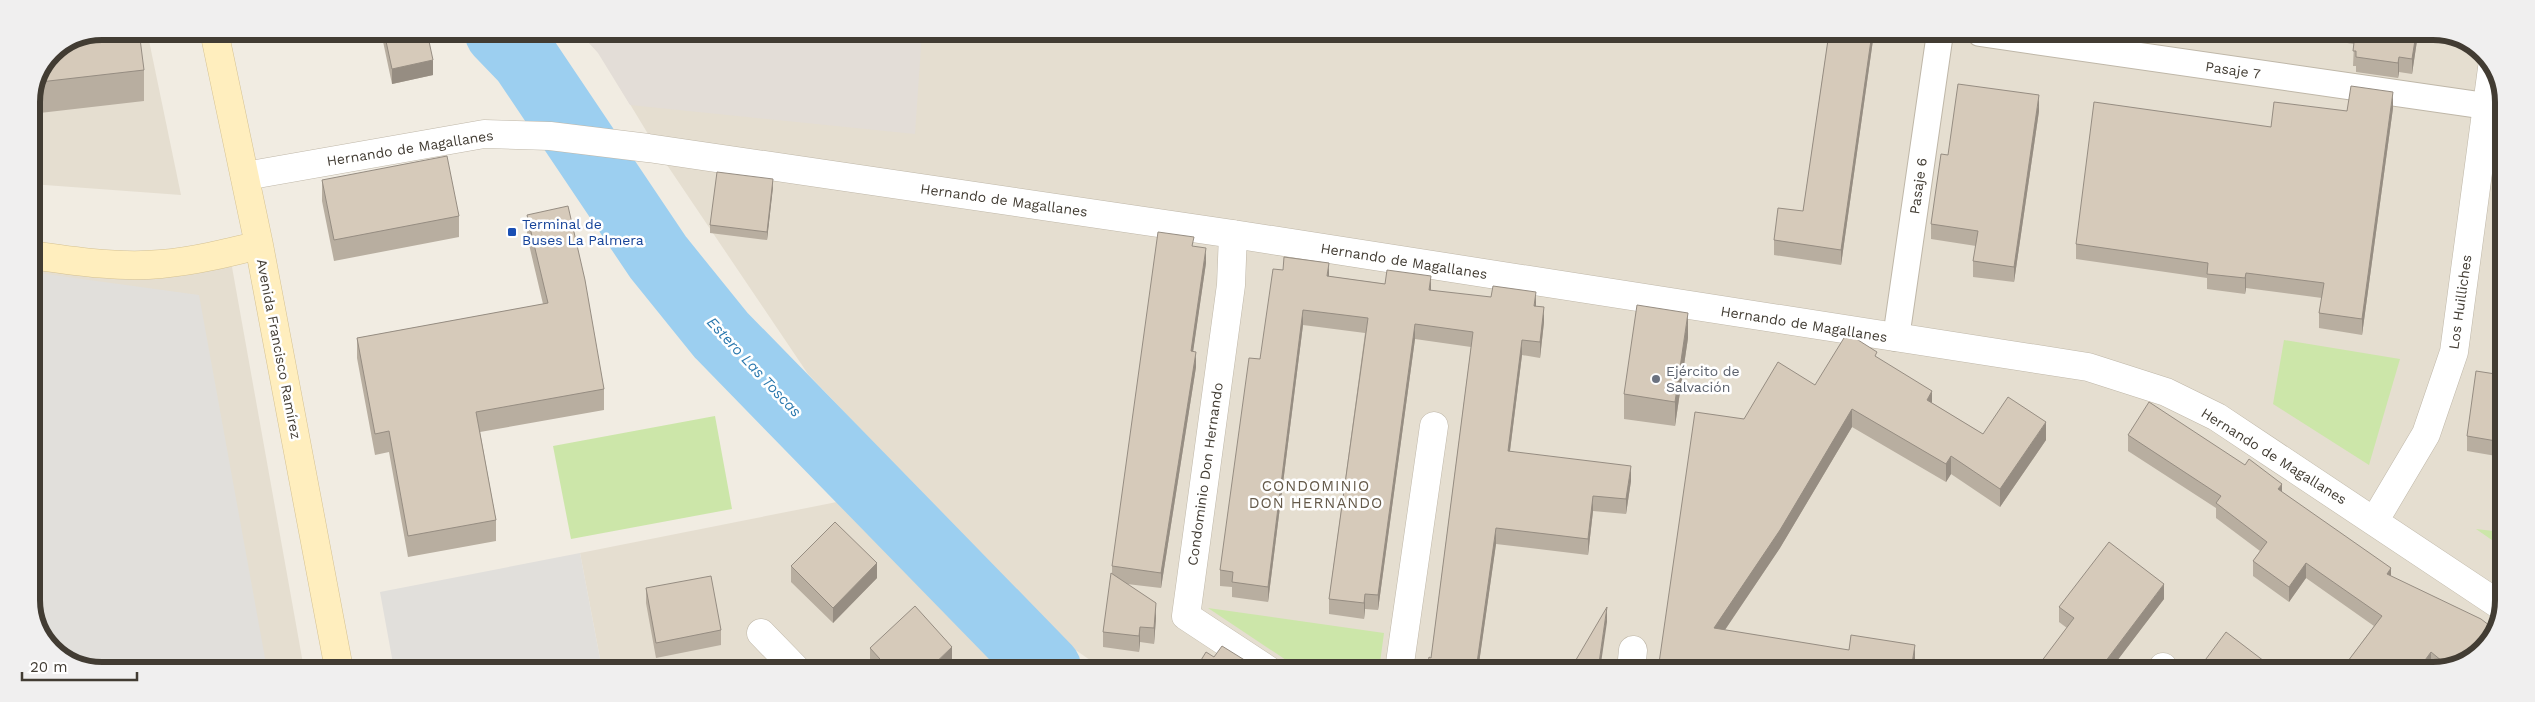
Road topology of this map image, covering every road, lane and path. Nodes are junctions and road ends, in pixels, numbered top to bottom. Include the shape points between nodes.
1 (216, 40) edge
2 (1939, 40) edge
3 (2029, 40) edge
4 (2490, 78) edge
5 (2486, 106) junction
6 (245, 176) junction
7 (1233, 234) junction
8 (259, 245) junction
9 (40, 256) edge
10 (1896, 338) junction
11 (1434, 426) dead end
12 (2375, 520) junction
13 (2495, 601) edge
14 (761, 633) dead end
15 (338, 662) edge
16 (789, 662) edge
17 (1256, 662) edge
18 (1399, 662) edge

1 - 6 main road, Avenida Francisco Ramírez
2 - 10 street, Pasaje 6
3 - 5 street, Pasaje 7
4 - 5 street, Los Huilliches
5 - 12 street, Los Huilliches via 2454,352 2426,434
6 - 7 street, Hernando de Magallanes via 484,134 550,136
6 - 8 main road, Avenida Francisco Ramírez
7 - 10 street, Hernando de Magallanes
7 - 17 street, Condominio Don Hernando via 1231,285 1186,616
8 - 9 main road via 199,260 159,264 110,264
8 - 15 main road, Avenida Francisco Ramírez
10 - 12 street, Hernando de Magallanes via 2088,368 2166,392 2217,417
11 - 18 street
12 - 13 street, Hernando de Magallanes
14 - 16 street

